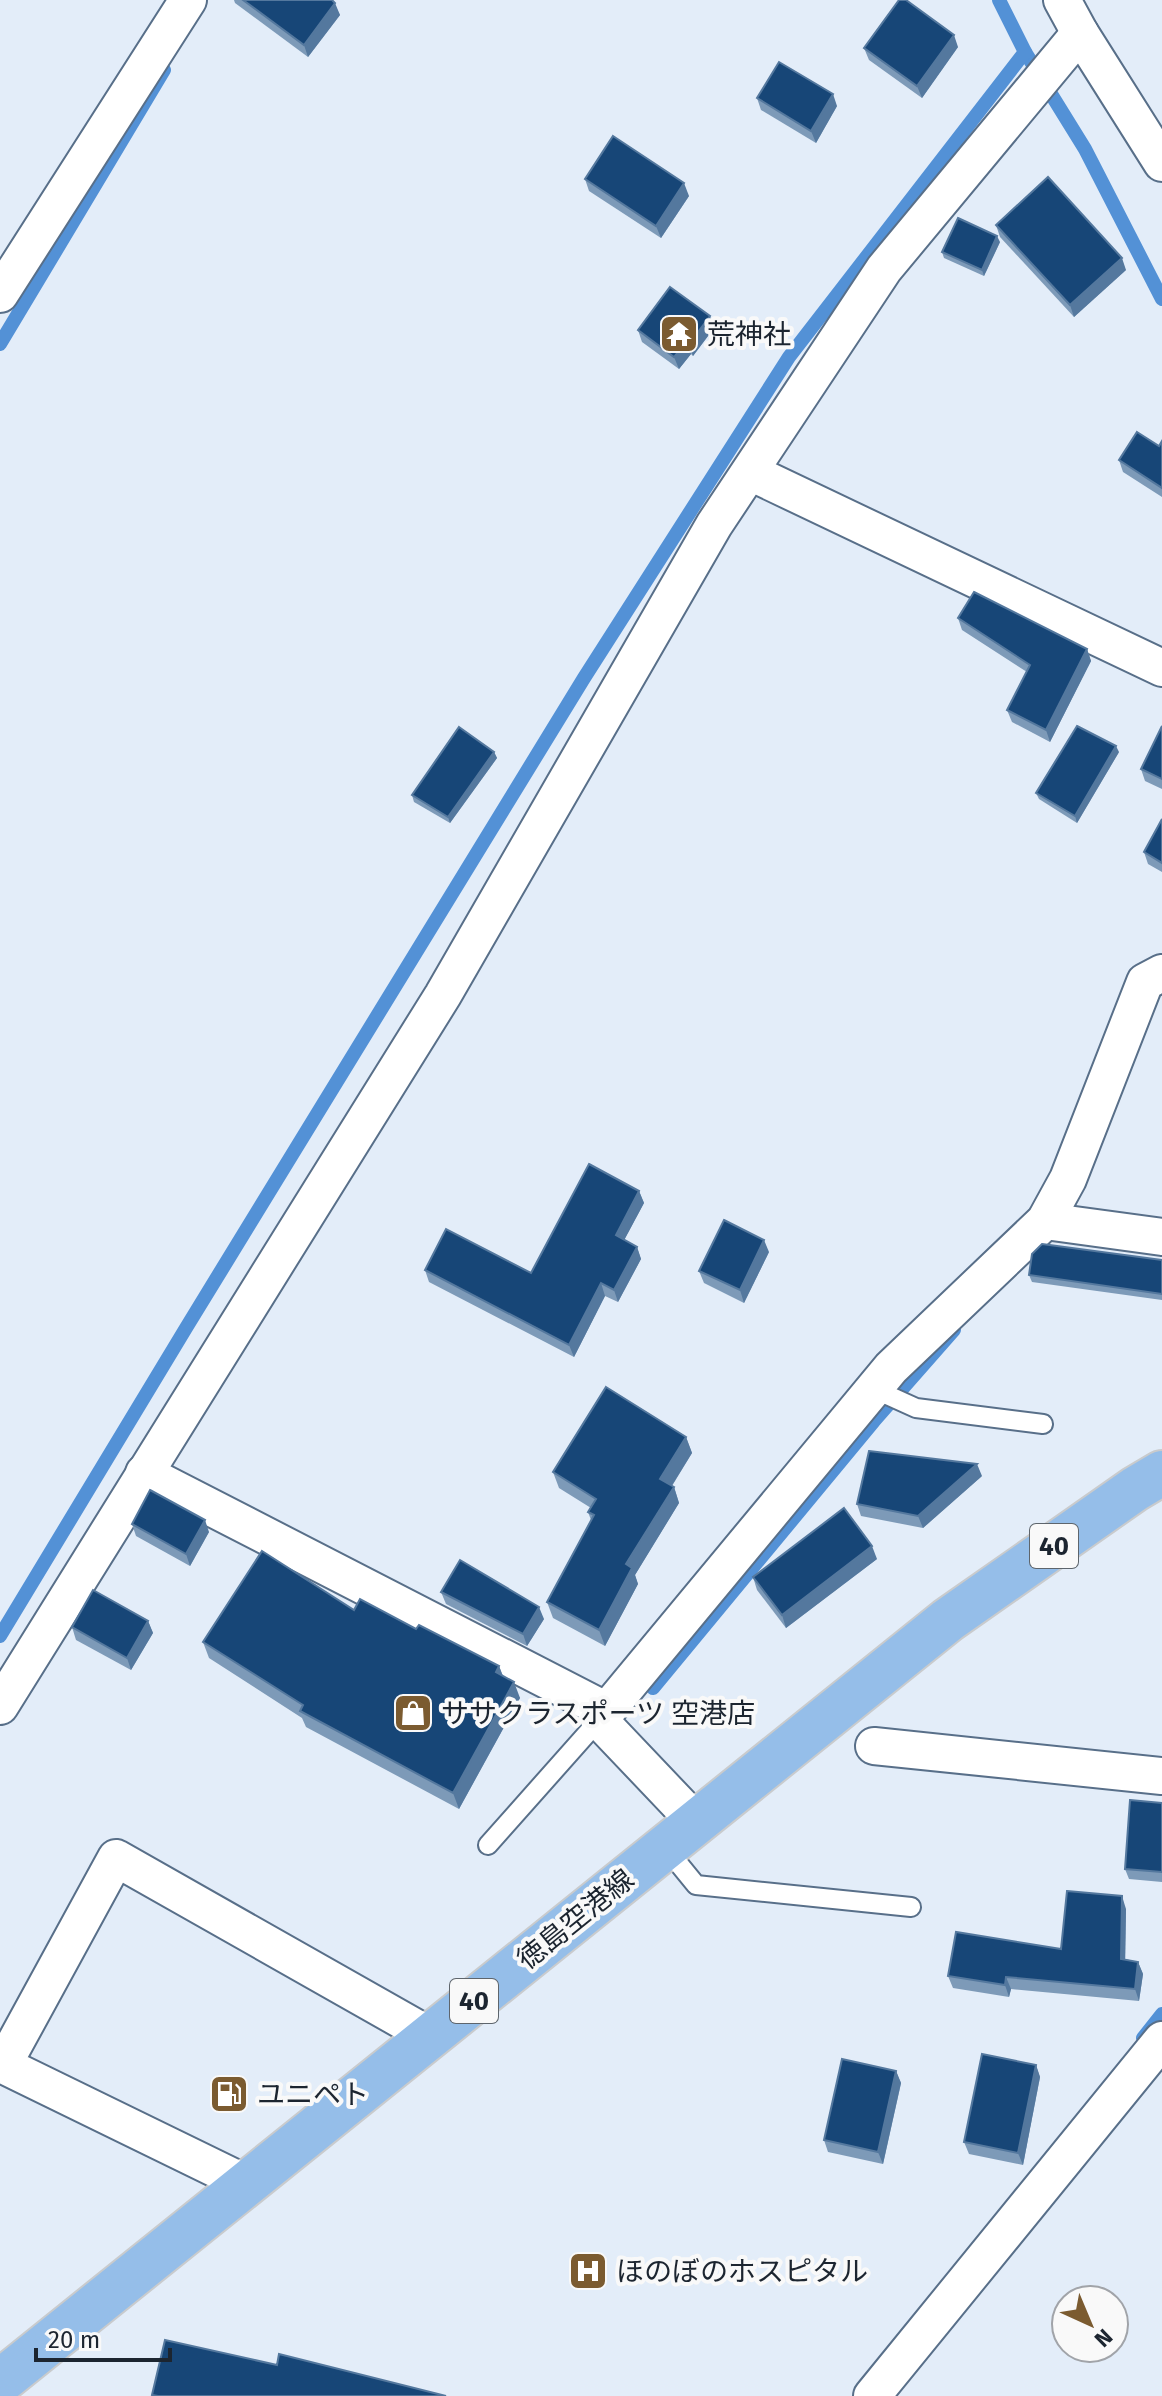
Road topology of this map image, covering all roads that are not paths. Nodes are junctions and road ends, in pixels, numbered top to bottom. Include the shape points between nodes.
1 (188, 0) edge
2 (1062, 0) edge
3 (1080, 33) junction
4 (1162, 163) edge
5 (0, 294) edge
6 (750, 472) junction
7 (1162, 668) edge
8 (1162, 973) edge
9 (1045, 1221) junction
10 (1162, 1237) edge
11 (874, 1389) junction
12 (1043, 1424) dead end
13 (144, 1473) junction
14 (1162, 1473) edge
15 (0, 1706) edge
16 (603, 1716) junction
17 (874, 1746) dead end
18 (1162, 1776) edge
19 (681, 1835) junction
20 (488, 1845) dead end
21 (911, 1907) dead end
22 (430, 2036) junction
23 (1162, 2040) edge
24 (247, 2184) junction
25 (0, 2382) edge
26 (872, 2396) edge

1 - 5 street
2 - 3 street
3 - 4 street
3 - 6 street via 884,269
6 - 7 street
6 - 13 street via 714,525 443,995
8 - 9 street via 1145,982 1068,1179
9 - 10 street
9 - 11 street
11 - 12 lane via 916,1408
11 - 16 street
13 - 15 street
13 - 16 street
14 - 19 main road, 徳島空港線 / 40 via 948,1620
16 - 19 street
16 - 20 lane
17 - 18 street
19 - 21 lane via 696,1885
19 - 22 main road, 徳島空港線 / 40
22 - 24 main road, 徳島空港線 / 40
22 - 24 street via 116,1858 3,2065
23 - 26 street
24 - 25 main road, 徳島空港線 / 40

